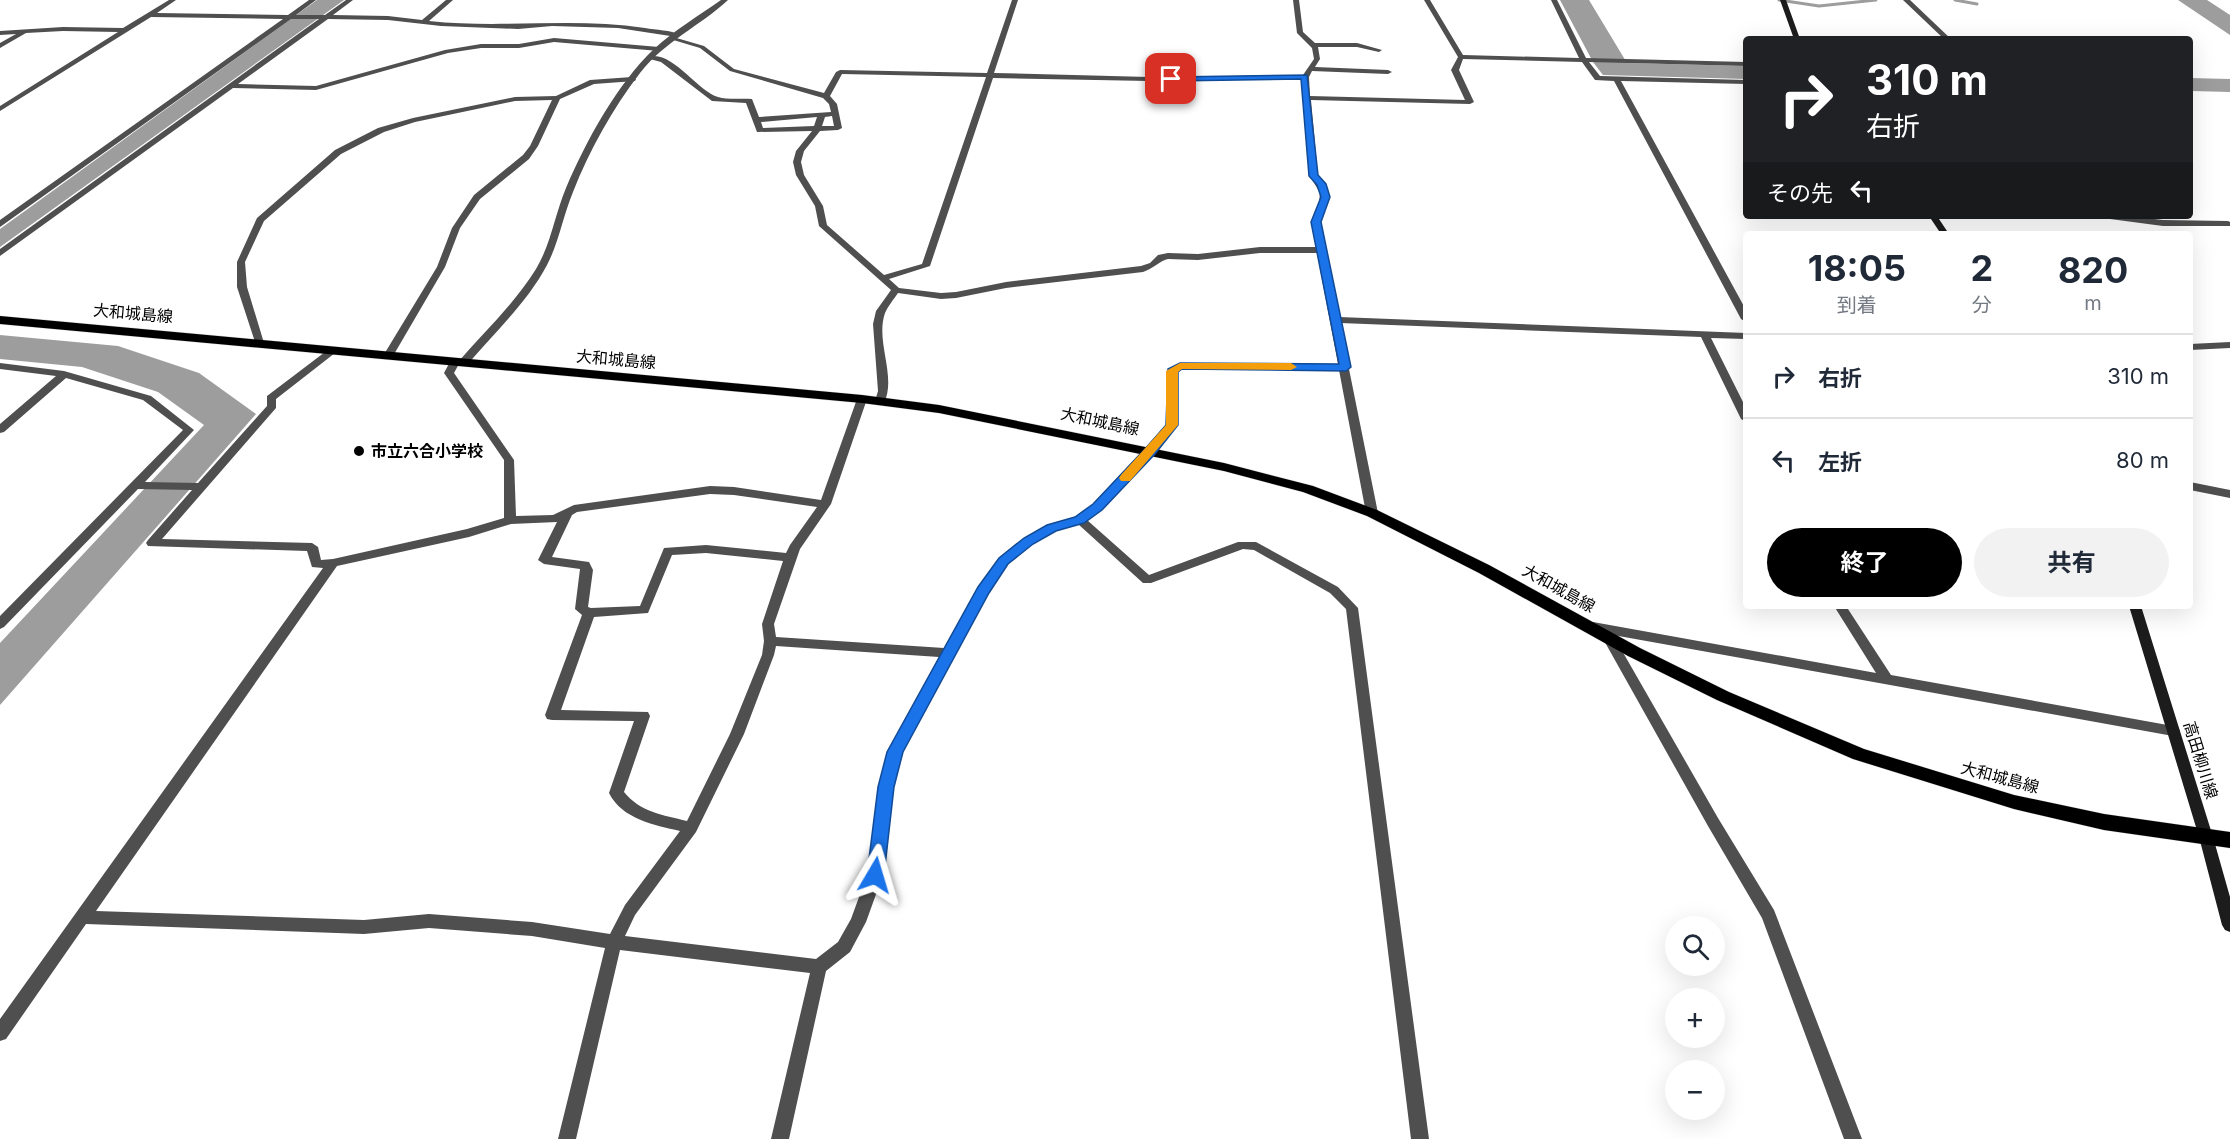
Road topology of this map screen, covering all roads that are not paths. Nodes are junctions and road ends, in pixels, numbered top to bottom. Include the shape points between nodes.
1 (173, 0) edge
2 (313, 0) edge
3 (350, 0) edge
4 (450, 0) edge
5 (725, 0) edge
6 (1015, 0) edge
7 (1296, 0) edge
8 (1426, 0) edge
9 (1554, 0) edge
10 (1783, 0) edge
11 (1906, 0) edge
12 (149, 15) junction
13 (290, 15) junction
14 (328, 16) junction
15 (424, 22) junction
16 (123, 30) junction
17 (26, 32) junction
18 (0, 33) edge
19 (1796, 36) edge
20 (1945, 36) edge
21 (675, 37) junction
22 (1311, 45) junction
23 (0, 46) edge
24 (659, 49) junction
25 (1379, 50) dead end
26 (1461, 57) junction
27 (649, 58) junction
28 (1584, 60) junction
29 (1743, 64) edge
30 (1388, 72) dead end
31 (1307, 73) junction
32 (989, 76) junction
33 (1616, 78) junction
34 (632, 79) junction
35 (1743, 82) edge
36 (232, 86) junction
37 (826, 96) junction
38 (557, 98) junction
39 (1307, 98) junction
40 (0, 109) edge
41 (835, 113) junction
42 (822, 114) junction
43 (756, 120) junction
44 (817, 129) junction
45 (2133, 219) edge
46 (0, 224) edge
47 (2228, 224) dead end
48 (1321, 250) junction
49 (0, 253) edge
50 (882, 278) junction
51 (896, 290) junction
52 (1743, 313) edge
53 (0, 320) edge
54 (1335, 320) junction
55 (1704, 334) junction
56 (1743, 336) edge
57 (259, 344) junction
58 (2230, 345) edge
59 (2193, 346) edge
60 (332, 351) junction
61 (388, 356) junction
62 (459, 363) junction
63 (0, 366) edge
64 (1346, 367) junction
65 (64, 374) junction
66 (862, 399) junction
67 (880, 401) junction
68 (1743, 413) edge
69 (0, 430) edge
70 (1151, 451) junction
71 (138, 485) junction
72 (200, 487) junction
73 (2193, 487) edge
74 (2230, 494) edge
75 (825, 504) junction
76 (568, 512) junction
77 (1372, 513) junction
78 (510, 520) junction
79 (1080, 520) junction
80 (790, 558) junction
81 (333, 564) junction
82 (1842, 609) edge
83 (2136, 609) edge
84 (589, 613) junction
85 (0, 624) edge
86 (1589, 627) junction
87 (1608, 637) junction
88 (770, 641) junction
89 (949, 653) junction
90 (1886, 678) junction
91 (2173, 731) junction
92 (691, 828) junction
93 (2206, 837) junction
94 (2230, 840) edge
95 (82, 917) junction
96 (2230, 925) edge
97 (614, 942) junction
98 (819, 967) junction
99 (0, 1033) edge
100 (567, 1139) edge
101 (780, 1139) edge
102 (1420, 1139) edge
103 (1853, 1139) edge

1 - 12 street
2 - 13 street
3 - 14 street
4 - 15 street
5 - 21 street
6 - 32 street
7 - 22 street via 1300,33
8 - 26 street
9 - 28 street
10 - 19 main road
11 - 20 street
12 - 13 street
12 - 16 street
13 - 14 street
13 - 46 street
14 - 15 street
14 - 36 street
15 - 21 street via 518,27 618,26
16 - 17 street
16 - 40 street
17 - 18 street
17 - 23 street
21 - 24 street
21 - 37 street via 702,47 732,70
22 - 25 street via 1357,45
22 - 31 street via 1317,59
24 - 27 street
24 - 36 street via 554,40 519,46 492,45 447,51 316,88
26 - 28 street
26 - 39 street via 1455,70 1470,102
27 - 34 street
27 - 43 street via 663,60 715,99 749,101
28 - 29 street
28 - 33 street via 1598,78
30 - 31 street
31 - 32 street via 1149,79
31 - 39 street
32 - 37 street via 840,72
32 - 50 street via 926,266
33 - 35 street
33 - 52 street
34 - 38 street via 593,82
34 - 62 street via 572,184 540,268 525,291
36 - 49 street
37 - 41 street
38 - 57 street via 515,99 413,120 381,130 338,152 260,220 241,262 242,287
38 - 61 street via 526,157 477,197 456,228 441,267
39 - 48 street via 1314,176 1322,184 1325,197 1316,222
41 - 42 street
41 - 44 street via 838,128
42 - 43 street
42 - 44 street
43 - 44 street via 760,130
44 - 50 street via 800,151 797,162 819,206 823,226
45 - 47 street
48 - 51 street via 1168,256 1143,269 1006,285 956,295
48 - 54 street
50 - 51 street
51 - 67 street via 880,311 878,324 884,391
53 - 57 main road, 大和城島線
54 - 55 street
54 - 64 street
55 - 56 street
55 - 68 street
57 - 60 main road, 大和城島線
58 - 59 street
60 - 61 main road, 大和城島線
60 - 72 street via 271,398 272,406
61 - 62 main road, 大和城島線
62 - 66 main road, 大和城島線
62 - 78 street via 449,373 509,460
63 - 65 street
64 - 70 street via 1180,366 1172,371 1172,425
64 - 77 street
65 - 69 street
65 - 71 street via 147,398 189,430
66 - 67 main road, 大和城島線
66 - 75 street
67 - 70 main road, 大和城島線 via 939,408
70 - 77 main road, 大和城島線 via 1272,478
70 - 79 street
71 - 72 street
71 - 85 street
72 - 81 street via 152,543 312,547 316,564
73 - 74 street
75 - 76 street via 710,490
75 - 80 street
76 - 78 street via 555,519
76 - 84 street via 544,560 585,565 581,609
77 - 86 main road, 大和城島線
78 - 81 street
79 - 89 street via 1052,528 1003,561
79 - 102 street via 1147,580 1242,545 1257,546 1334,590 1352,608
80 - 84 street via 706,549 668,551 644,610
80 - 88 street via 768,624
81 - 95 street
82 - 90 street
83 - 91 main road, 高田柳川線
84 - 92 street via 552,715 644,716 616,792 625,806 644,816
86 - 87 main road, 大和城島線
86 - 90 street
87 - 93 main road, 大和城島線 via 1734,700 1871,757 2014,802 2104,822
87 - 103 street via 1769,915
88 - 89 street
88 - 92 street via 737,734
89 - 98 street via 895,752 886,787 875,875 858,922 843,947
90 - 91 street
91 - 93 main road, 高田柳川線
92 - 97 street via 630,910
93 - 94 main road, 大和城島線
93 - 96 main road, 高田柳川線
95 - 97 street via 364,927 429,921 532,929
95 - 99 street
97 - 98 street
97 - 100 street
98 - 101 street

